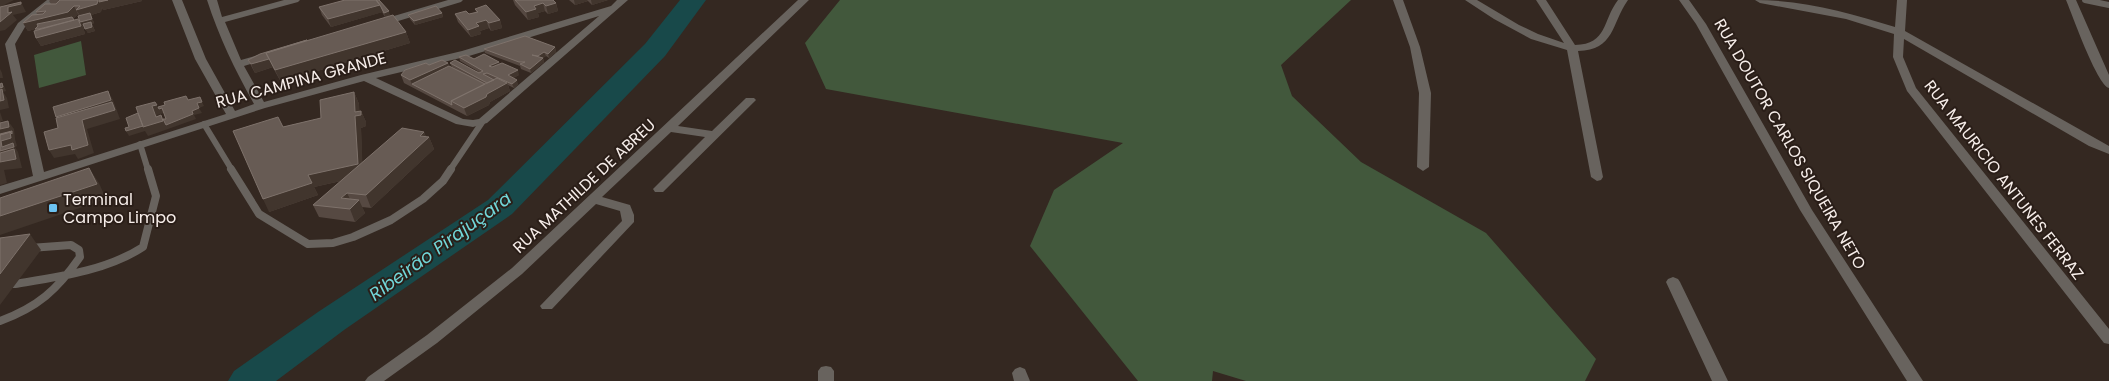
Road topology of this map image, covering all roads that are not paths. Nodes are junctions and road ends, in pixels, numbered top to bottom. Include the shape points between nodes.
1 (53, 0) edge
2 (178, 0) edge
3 (212, 0) edge
4 (295, 0) edge
5 (458, 0) edge
6 (623, 0) edge
7 (804, 0) edge
8 (1398, 0) edge
9 (1470, 0) edge
10 (1540, 0) edge
11 (1623, 0) edge
12 (1684, 0) edge
13 (1760, 0) edge
14 (1902, 0) edge
15 (2071, 0) edge
16 (2084, 0) edge
17 (2109, 5) edge
18 (613, 8) junction
19 (218, 21) junction
20 (366, 27) edge
21 (1899, 32) junction
22 (1572, 48) junction
23 (274, 54) edge
24 (237, 65) junction
25 (365, 77) junction
26 (2109, 85) edge
27 (750, 100) dead end
28 (261, 106) junction
29 (232, 115) junction
30 (483, 120) junction
31 (204, 124) junction
32 (670, 128) junction
33 (714, 135) junction
34 (140, 144) junction
35 (2109, 150) edge
36 (1423, 167) dead end
37 (39, 177) junction
38 (1597, 178) dead end
39 (659, 189) dead end
40 (0, 190) edge
41 (594, 200) junction
42 (18, 249) edge
43 (69, 274) junction
44 (1673, 282) dead end
45 (15, 284) dead end
46 (548, 306) dead end
47 (0, 321) edge
48 (2109, 339) edge
49 (373, 381) edge
50 (1720, 381) edge
51 (1915, 381) edge

1 - 37 street via 20,27 10,44
2 - 29 street via 187,31 207,75
3 - 19 street
4 - 19 street
5 - 20 street
6 - 18 street
7 - 32 street, RUA MATHILDE DE ABREU
8 - 36 street via 1415,47 1425,93
9 - 22 street via 1544,42
10 - 22 street
11 - 22 street via 1607,35 1599,43
12 - 51 street, RUA DOUTOR CARLOS SIQUEIRA NETO via 1701,24 1806,210
13 - 21 street via 1848,16
14 - 21 street, RUA MAURICIO ANTUNES FERRAZ
15 - 26 street
16 - 17 lane
18 - 25 street, RUA CAMPINA GRANDE via 465,54
18 - 30 street
19 - 24 street
21 - 35 street
21 - 48 street, RUA MAURICIO ANTUNES FERRAZ via 1898,57 1911,90
22 - 38 street
23 - 24 street
24 - 28 street
25 - 28 street, RUA CAMPINA GRANDE
25 - 30 street via 460,122 473,124
27 - 33 street
28 - 29 street, RUA CAMPINA GRANDE
29 - 31 street, RUA CAMPINA GRANDE
30 - 31 lane via 443,181 423,199 391,220 353,237 333,243 308,244 259,214
31 - 34 street, RUA CAMPINA GRANDE
32 - 33 street
32 - 41 street, RUA MATHILDE DE ABREU
33 - 39 street
34 - 37 street, RUA CAMPINA GRANDE
34 - 43 lane via 156,196 143,247 129,257
37 - 40 street, RUA CAMPINA GRANDE
41 - 46 street via 624,208 628,222
41 - 49 street, RUA MATHILDE DE ABREU via 518,271
42 - 43 lane via 71,245 79,250 80,257
43 - 45 lane
43 - 47 lane via 39,303
44 - 50 street

